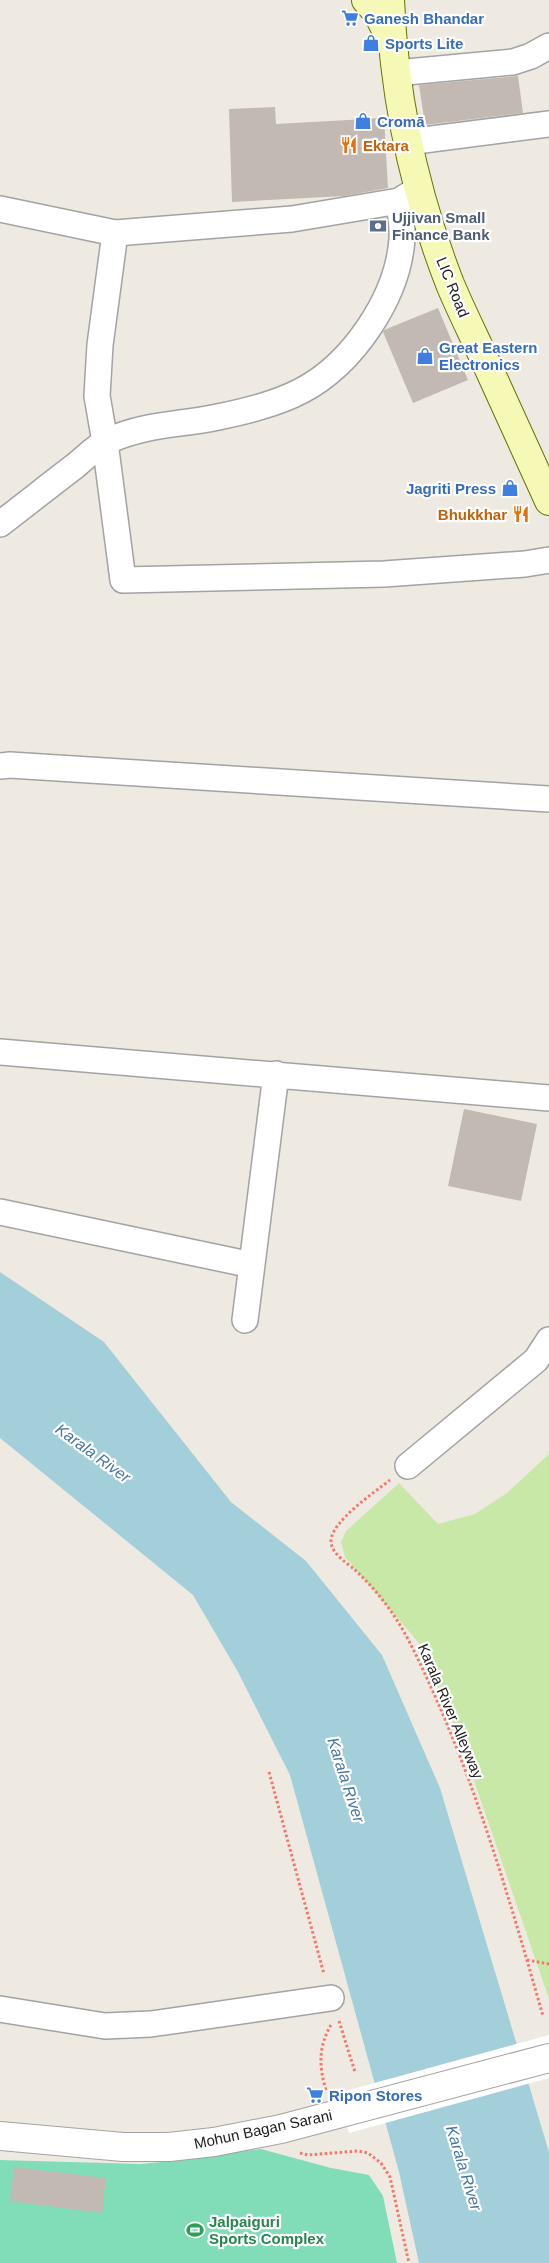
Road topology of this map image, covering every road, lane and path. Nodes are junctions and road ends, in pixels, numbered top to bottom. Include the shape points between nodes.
1 (366, 0) edge
2 (390, 0) edge
3 (392, 44) junction
4 (549, 46) edge
5 (396, 73) junction
6 (549, 124) edge
7 (408, 142) junction
8 (410, 195) junction
9 (0, 210) edge
10 (115, 233) junction
11 (106, 442) junction
12 (549, 501) edge
13 (0, 524) edge
14 (549, 560) edge
15 (0, 766) edge
16 (549, 799) edge
17 (0, 1052) edge
18 (276, 1074) junction
19 (549, 1098) edge
20 (0, 1212) edge
21 (252, 1265) junction
22 (245, 1320) dead end
23 (549, 1340) edge
24 (408, 1466) joint
25 (268, 1772) dead end
26 (527, 1960) junction
27 (549, 1964) edge
28 (334, 2006) junction
29 (0, 2009) edge
30 (543, 2016) dead end
31 (549, 2058) edge
32 (355, 2072) dead end
33 (339, 2113) junction
34 (0, 2136) edge
35 (299, 2152) dead end
36 (409, 2263) edge

1 - 3 main road via 384,24
2 - 3 main road, LIC Road
3 - 5 main road, LIC Road
4 - 5 street via 512,62
5 - 7 main road, LIC Road
6 - 7 street
7 - 8 main road, LIC Road
8 - 10 street via 292,219
8 - 11 street via 395,272 384,303 354,347 321,378 302,391 278,401 220,417 133,430
8 - 12 main road, LIC Road via 427,215 450,284
9 - 10 street
10 - 11 street via 100,345 97,396
11 - 13 street
11 - 14 street via 123,580 384,574
15 - 16 street
17 - 18 street
18 - 19 street
18 - 21 street
20 - 21 street
21 - 22 street
23 - 24 street via 536,1360
24 - 26 path, Karala River Alleyway via 354,1508 335,1529 331,1542 337,1554 375,1592 395,1618 437,1699 500,1866
25 - 28 path
26 - 27 path
26 - 30 path, Karala River Alleyway
28 - 29 street via 105,2026
28 - 32 path
28 - 33 path via 320,2058 323,2080
31 - 33 street, Mohun Bagan Sarani
33 - 34 street, Mohun Bagan Sarani via 281,2129 169,2147 122,2147
35 - 36 path via 308,2155 358,2151 376,2157 390,2177

